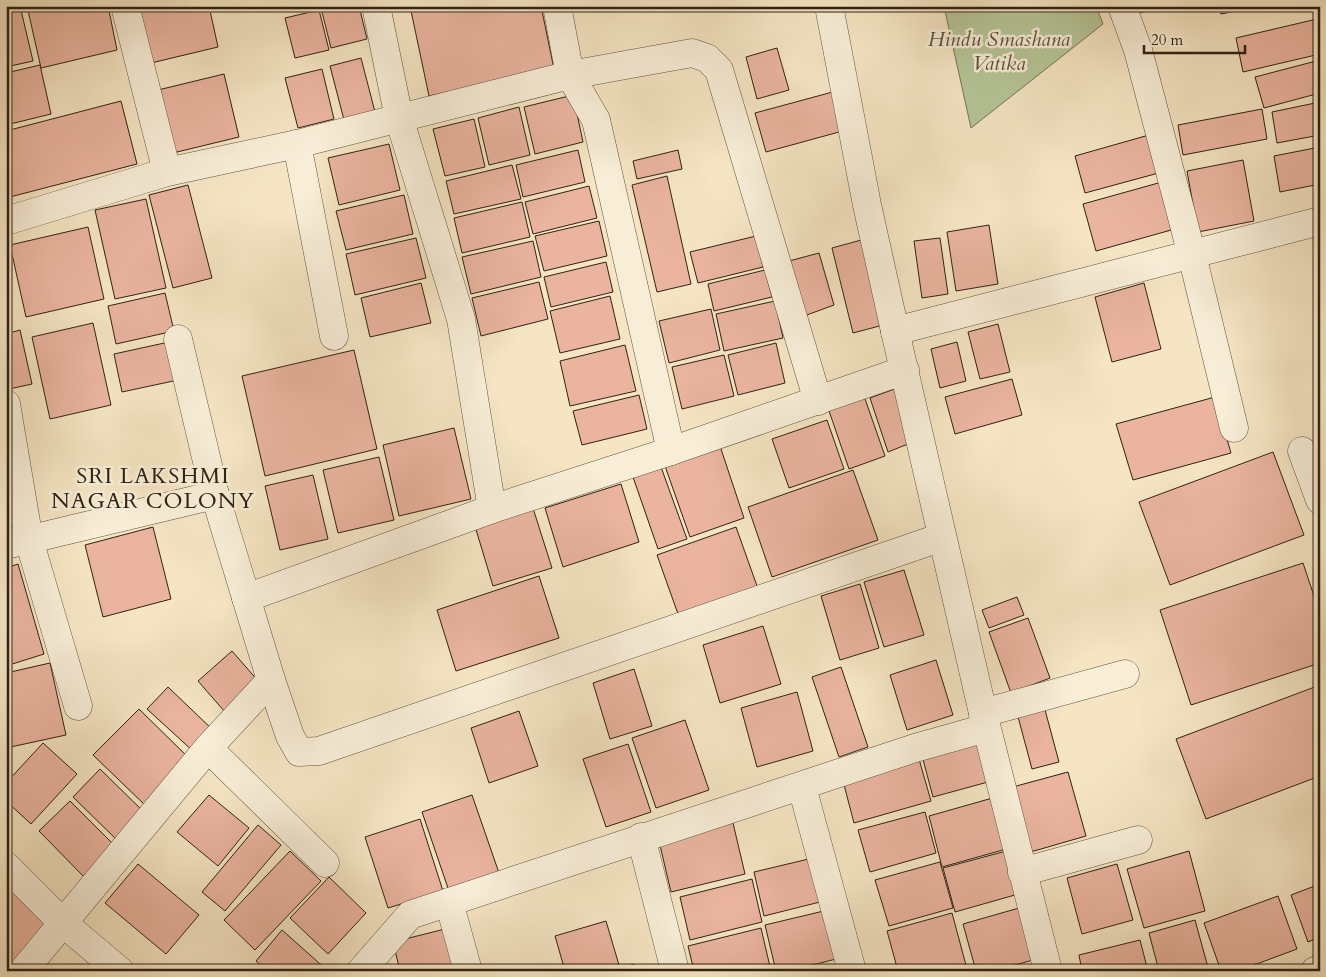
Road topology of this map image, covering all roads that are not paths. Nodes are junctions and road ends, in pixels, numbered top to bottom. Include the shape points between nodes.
1 (125, 6) edge
2 (376, 6) edge
3 (557, 6) edge
4 (829, 6) edge
5 (1122, 6) edge
6 (570, 74) junction
7 (399, 118) junction
8 (297, 144) junction
9 (167, 172) junction
10 (6, 221) edge
11 (1320, 221) edge
12 (1192, 255) junction
13 (895, 331) junction
14 (334, 336) dead end
15 (178, 339) dead end
16 (905, 370) junction
17 (818, 401) junction
18 (6, 404) edge
19 (1234, 428) dead end
20 (670, 451) junction
21 (1302, 451) dead end
22 (215, 495) junction
23 (1320, 500) edge
24 (492, 509) junction
25 (942, 537) junction
26 (18, 542) edge
27 (246, 598) junction
28 (1125, 674) dead end
29 (271, 680) junction
30 (78, 706) dead end
31 (985, 720) junction
32 (208, 748) junction
33 (802, 787) junction
34 (642, 837) junction
35 (1138, 840) dead end
36 (325, 863) dead end
37 (6, 866) edge
38 (1022, 872) junction
39 (449, 902) junction
40 (63, 923) junction
41 (1320, 969) edge
42 (23, 971) edge
43 (120, 971) edge
44 (361, 971) edge
45 (468, 971) edge
46 (676, 971) edge
47 (852, 971) edge
48 (1048, 971) edge
49 (1315, 971) edge

1 - 9 street
2 - 7 street
3 - 6 street
4 - 13 street
5 - 12 street via 1138,50
6 - 7 street
6 - 17 street via 692,53 706,58 719,70
6 - 20 street via 596,120
7 - 8 street
7 - 24 street via 461,319
8 - 9 street
8 - 14 street
9 - 10 street
11 - 12 street
12 - 13 street
12 - 19 street
13 - 16 street
15 - 22 street
16 - 17 street
16 - 25 street
17 - 20 street
18 - 26 street
20 - 24 street
21 - 23 street
22 - 26 street
22 - 27 street
24 - 27 street
25 - 29 street via 319,751 299,752 290,736
25 - 31 street
26 - 30 street
27 - 29 street
28 - 31 street
29 - 32 street
31 - 33 street via 916,748
31 - 38 street
32 - 36 street
32 - 40 street
33 - 34 street via 667,832
33 - 47 street
34 - 39 street
34 - 46 street
35 - 38 street
37 - 40 street
38 - 48 street
39 - 44 street via 410,915
39 - 45 street
40 - 42 street
40 - 43 street
41 - 49 street

